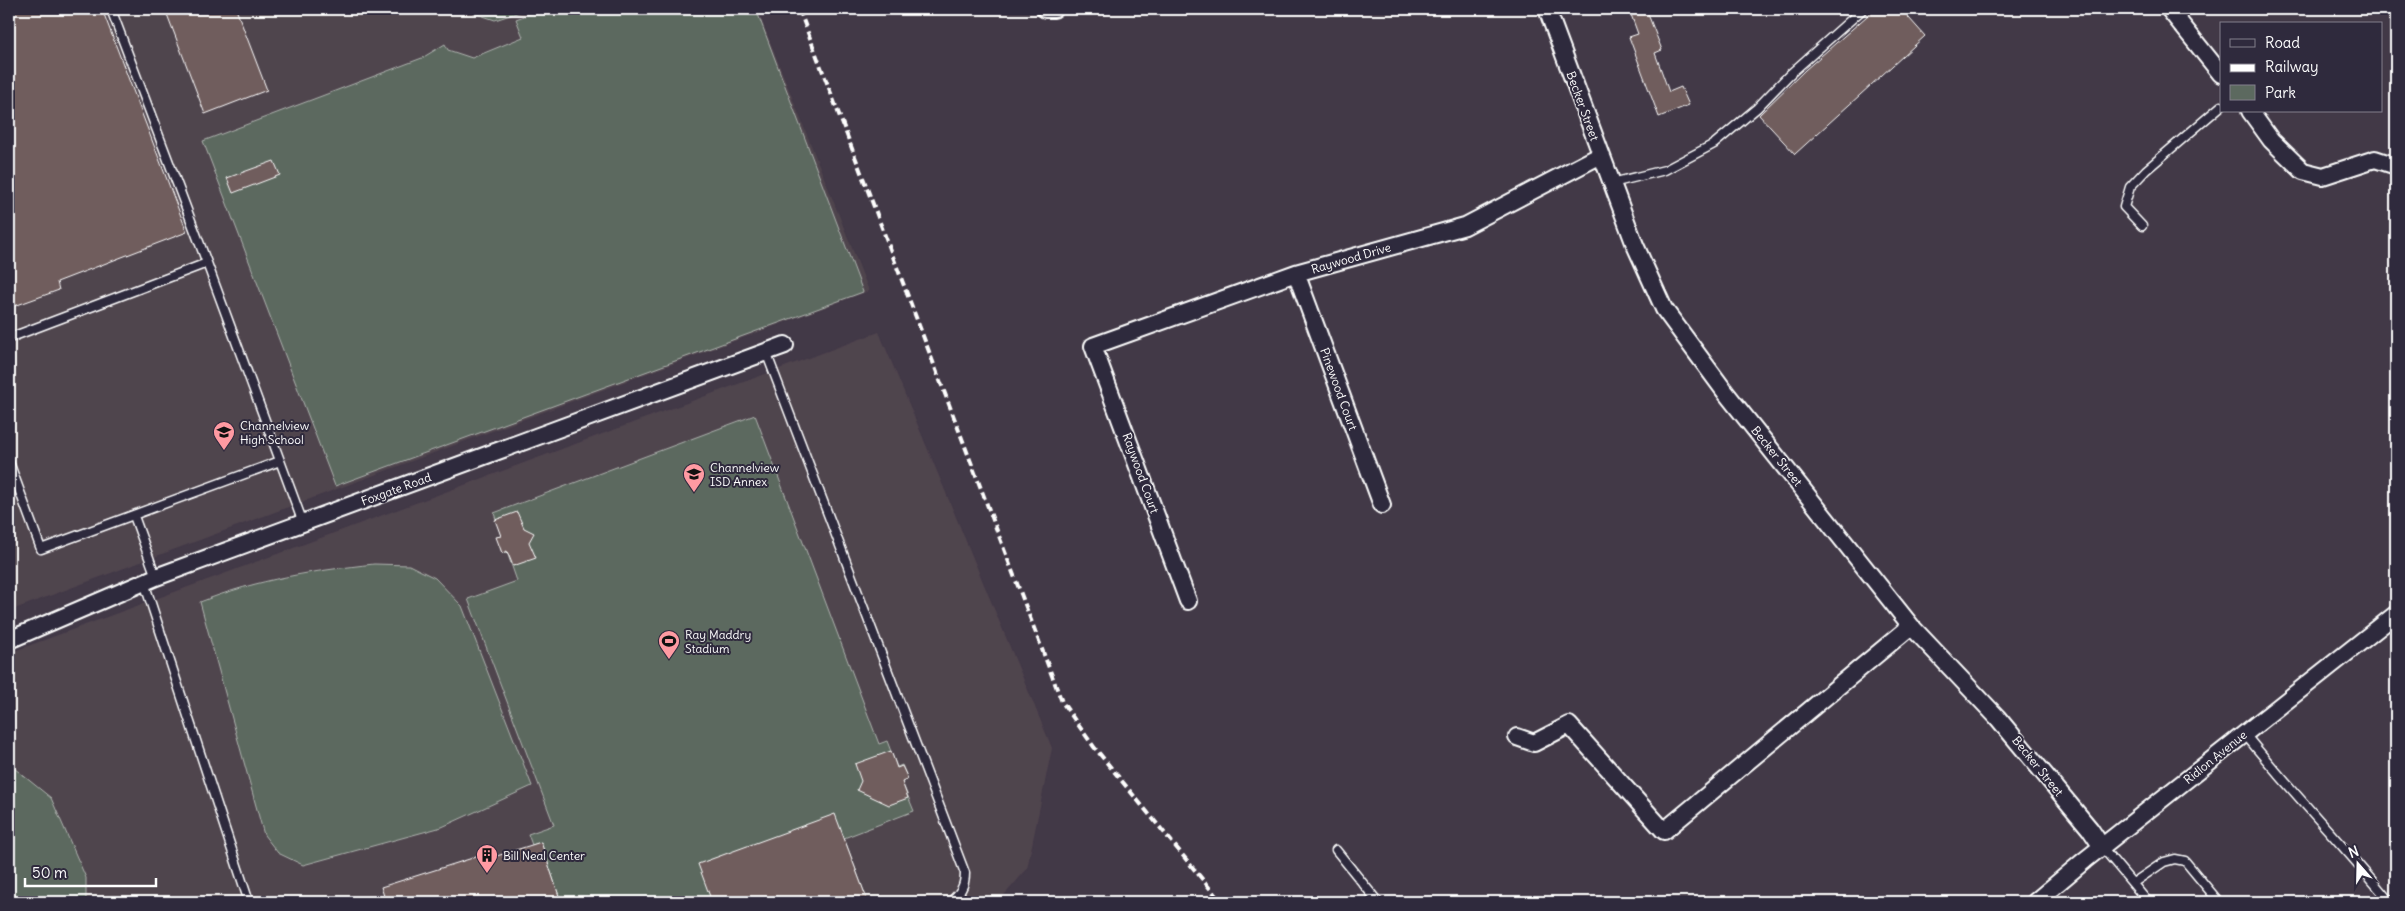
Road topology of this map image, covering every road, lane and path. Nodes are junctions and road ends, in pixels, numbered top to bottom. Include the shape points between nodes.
1 (111, 9) edge
2 (1045, 9) edge
3 (1054, 9) edge
4 (1547, 9) edge
5 (1863, 9) edge
6 (2169, 9) edge
7 (2220, 73) edge
8 (2220, 107) edge
9 (2251, 112) edge
10 (1601, 155) junction
11 (2396, 166) edge
12 (1612, 183) junction
13 (2142, 226) dead end
14 (207, 263) junction
15 (1296, 274) junction
16 (9, 338) edge
17 (785, 345) dead end
18 (1094, 346) joint
19 (766, 352) junction
20 (280, 461) junction
21 (9, 462) edge
22 (1382, 505) dead end
23 (134, 516) junction
24 (303, 523) junction
25 (150, 580) junction
26 (1188, 601) dead end
27 (2396, 614) edge
28 (1911, 626) junction
29 (9, 640) edge
30 (2244, 733) junction
31 (1517, 737) dead end
32 (2102, 847) junction
33 (1336, 850) dead end
34 (2133, 884) junction
35 (248, 902) edge
36 (950, 902) edge
37 (1378, 902) edge
38 (2035, 902) edge
39 (2148, 902) edge
40 (2219, 902) edge
41 (2390, 902) edge

1 - 14 lane
2 - 3 street
4 - 10 street, Becker Street
5 - 12 lane via 1714,144 1665,170
6 - 7 street
8 - 13 lane via 2130,187 2124,207
9 - 11 street via 2302,171 2323,176 2375,159
10 - 12 street, Becker Street
10 - 15 street, Raywood Drive via 1466,226
12 - 28 street, Becker Street via 1664,309 1720,385
14 - 16 lane
14 - 20 lane
15 - 18 street, Raywood Drive
15 - 22 street, Pinewood Court
17 - 19 street, Foxgate Road
18 - 26 street, Raywood Court
19 - 24 street, Foxgate Road
19 - 36 lane via 965,874 962,891
20 - 23 lane
20 - 24 lane
21 - 23 lane via 41,549
23 - 25 lane
24 - 25 street, Foxgate Road
25 - 29 street, Foxgate Road
25 - 35 lane
27 - 30 street, Ridlon Avenue
28 - 31 street via 1664,831 1569,725 1534,743
28 - 32 street, Becker Street via 1998,717
30 - 32 street, Ridlon Avenue
30 - 41 lane
32 - 34 lane
32 - 38 street, Ridlon Avenue
33 - 37 lane
34 - 39 lane
34 - 40 lane via 2164,862 2175,859 2185,862

